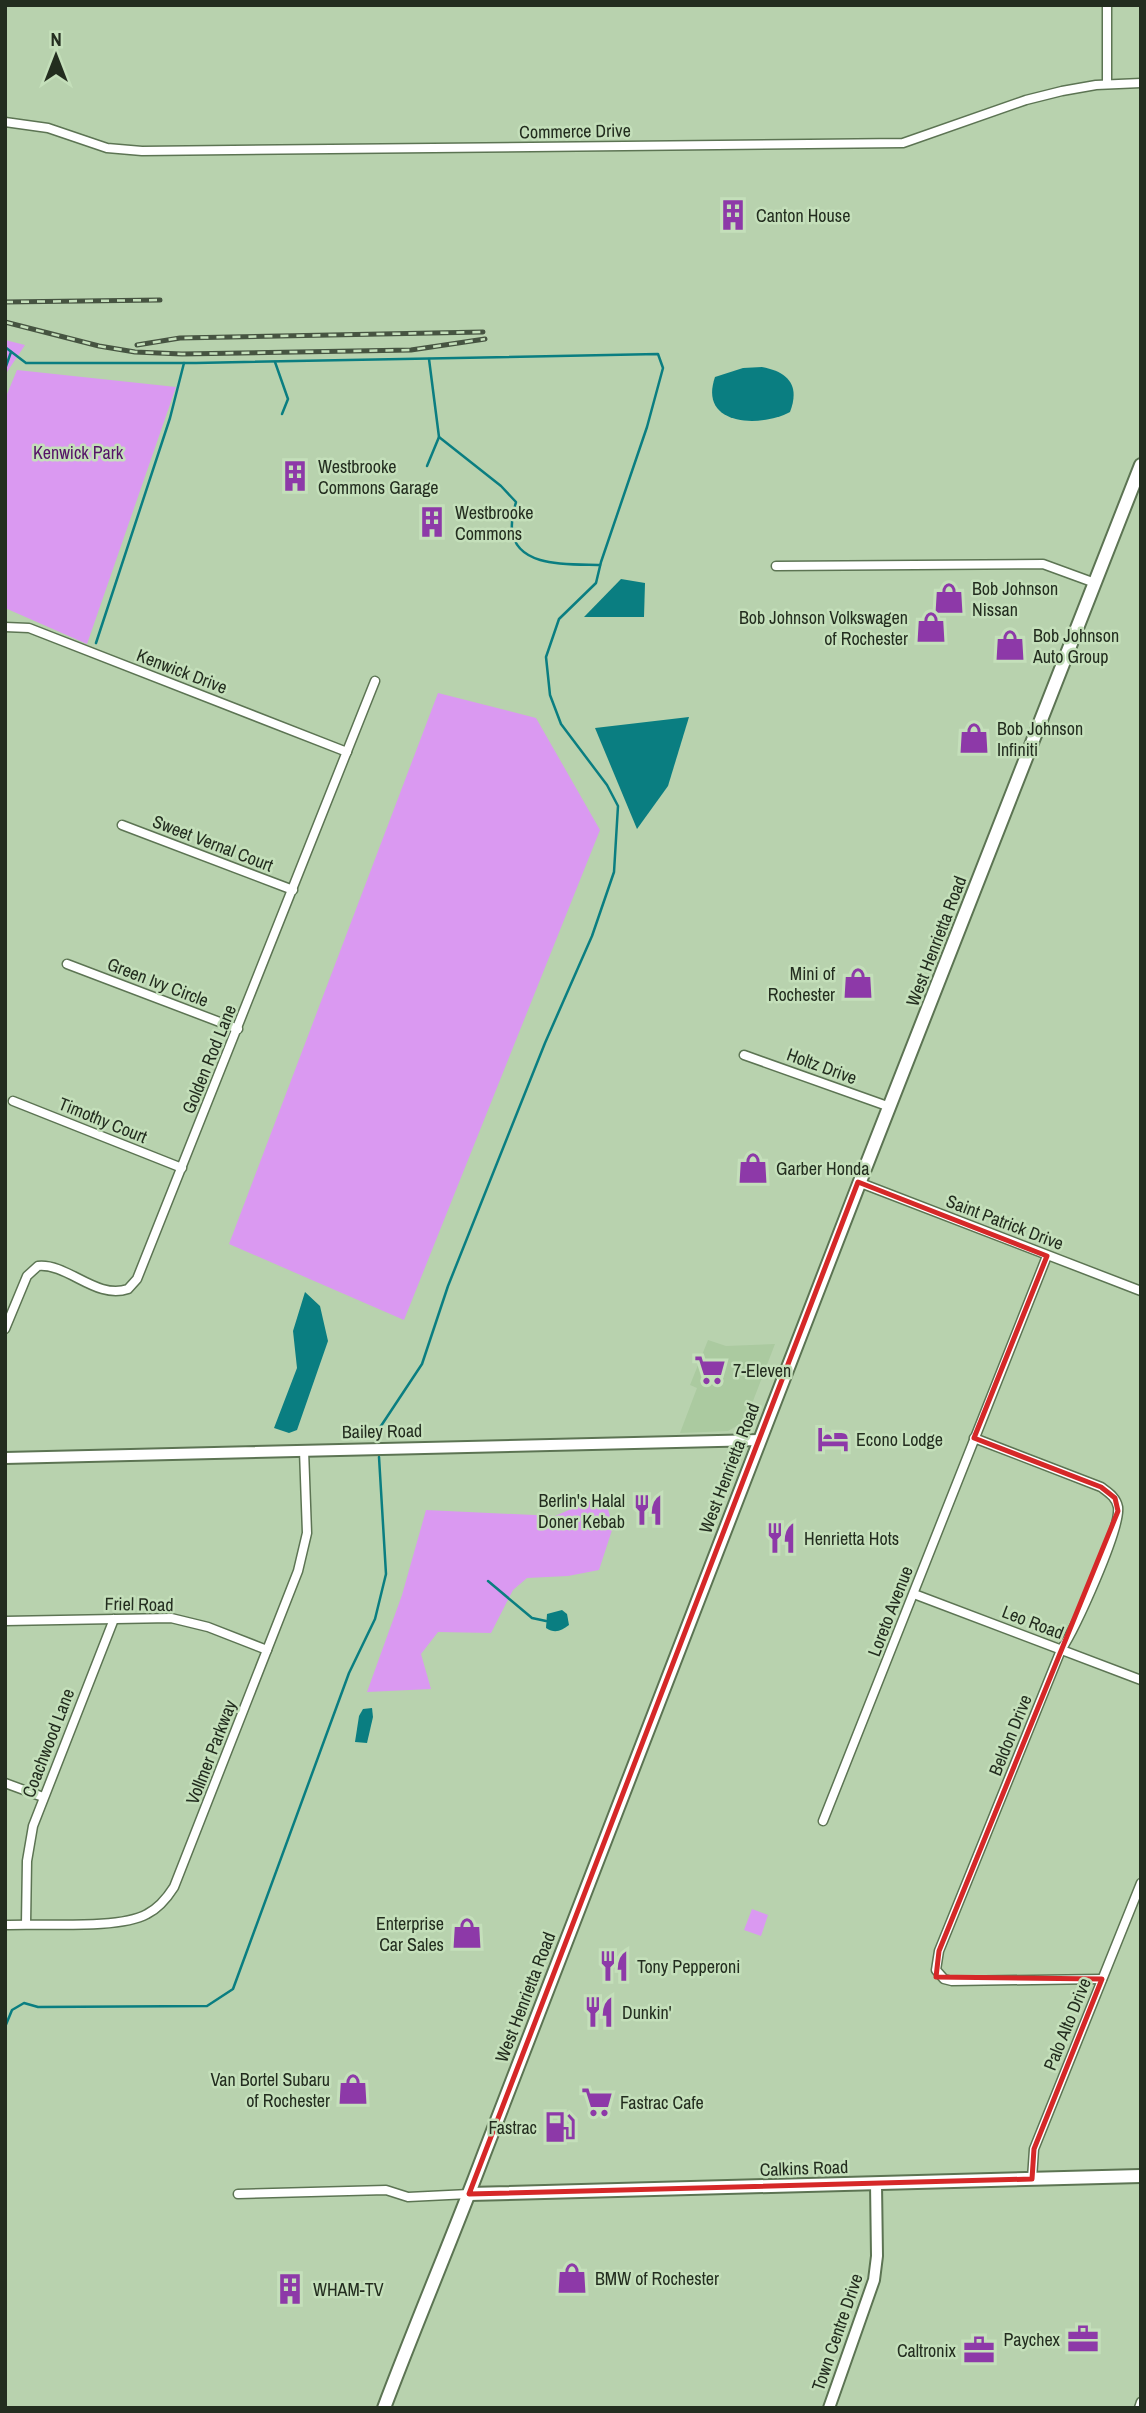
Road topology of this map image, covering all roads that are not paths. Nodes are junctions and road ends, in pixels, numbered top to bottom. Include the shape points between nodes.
1 (1107, 5) edge
2 (1141, 83) edge
3 (1107, 84) junction
4 (5, 122) edge
5 (1141, 465) edge
6 (776, 566) dead end
7 (1094, 583) junction
8 (5, 627) edge
9 (375, 681) dead end
10 (346, 752) junction
11 (122, 825) dead end
12 (293, 890) junction
13 (67, 964) dead end
14 (238, 1030) junction
15 (744, 1055) dead end
16 (13, 1101) dead end
17 (890, 1107) junction
18 (182, 1168) junction
19 (859, 1182) junction
20 (1046, 1256) junction
21 (1141, 1291) edge
22 (5, 1329) edge
23 (974, 1437) junction
24 (760, 1440) junction
25 (304, 1450) junction
26 (5, 1458) edge
27 (914, 1594) junction
28 (114, 1619) junction
29 (5, 1621) edge
30 (267, 1650) junction
31 (1061, 1650) junction
32 (1141, 1680) edge
33 (5, 1783) edge
34 (43, 1797) junction
35 (824, 1821) dead end
36 (1141, 1882) edge
37 (26, 1924) junction
38 (5, 1926) edge
39 (1102, 1979) junction
40 (1141, 2176) edge
41 (1032, 2179) junction
42 (876, 2183) junction
43 (237, 2194) dead end
44 (468, 2194) junction
45 (1141, 2402) edge
46 (384, 2408) edge
47 (829, 2408) edge
48 (1139, 2408) edge

1 - 3 street
2 - 3 street, Commerce Drive
3 - 4 street, Commerce Drive via 1026,100 903,143 142,151 107,148 48,128
5 - 7 main road, West Henrietta Road
6 - 7 street via 1043,564
7 - 17 main road, West Henrietta Road
8 - 10 street, Kenwick Drive via 29,628
9 - 10 street, Golden Rod Lane
10 - 12 street, Golden Rod Lane
11 - 12 street, Sweet Vernal Court
12 - 14 street, Golden Rod Lane
13 - 14 street, Green Ivy Circle
14 - 18 street, Golden Rod Lane
15 - 17 street, Holtz Drive
16 - 18 street, Timothy Court
17 - 19 main road, West Henrietta Road
18 - 22 street, Golden Rod Lane via 132,1286 108,1291 38,1266 27,1276
19 - 20 street, Saint Patrick Drive
19 - 24 main road, West Henrietta Road
20 - 21 street, Saint Patrick Drive
20 - 23 street, Loreto Avenue
23 - 27 street, Loreto Avenue
23 - 31 street, Beldon Drive via 1101,1487 1117,1503 1115,1528 1073,1633
24 - 25 street, Bailey Road
24 - 44 main road, West Henrietta Road
25 - 26 street, Bailey Road
25 - 30 street, Vollmer Parkway via 304,1550
27 - 31 street, Leo Road
27 - 35 street, Loreto Avenue
28 - 29 street, Friel Road
28 - 30 street, Friel Road via 190,1622
28 - 34 street, Coachwood Lane
30 - 37 street, Vollmer Parkway via 167,1899 148,1914 123,1923
31 - 32 street, Leo Road
31 - 39 street, Beldon Drive via 939,1951 936,1970 953,1981
33 - 34 street
34 - 37 street, Coachwood Lane via 27,1861
36 - 39 street, Palo Alto Drive
37 - 38 street, Vollmer Parkway
39 - 41 street, Palo Alto Drive via 1034,2149
40 - 41 main road, Calkins Road
41 - 42 main road, Calkins Road
42 - 44 main road, Calkins Road
42 - 47 street, Town Centre Drive via 874,2280
43 - 44 street via 386,2190 408,2197
44 - 46 main road, West Henrietta Road
45 - 48 street

